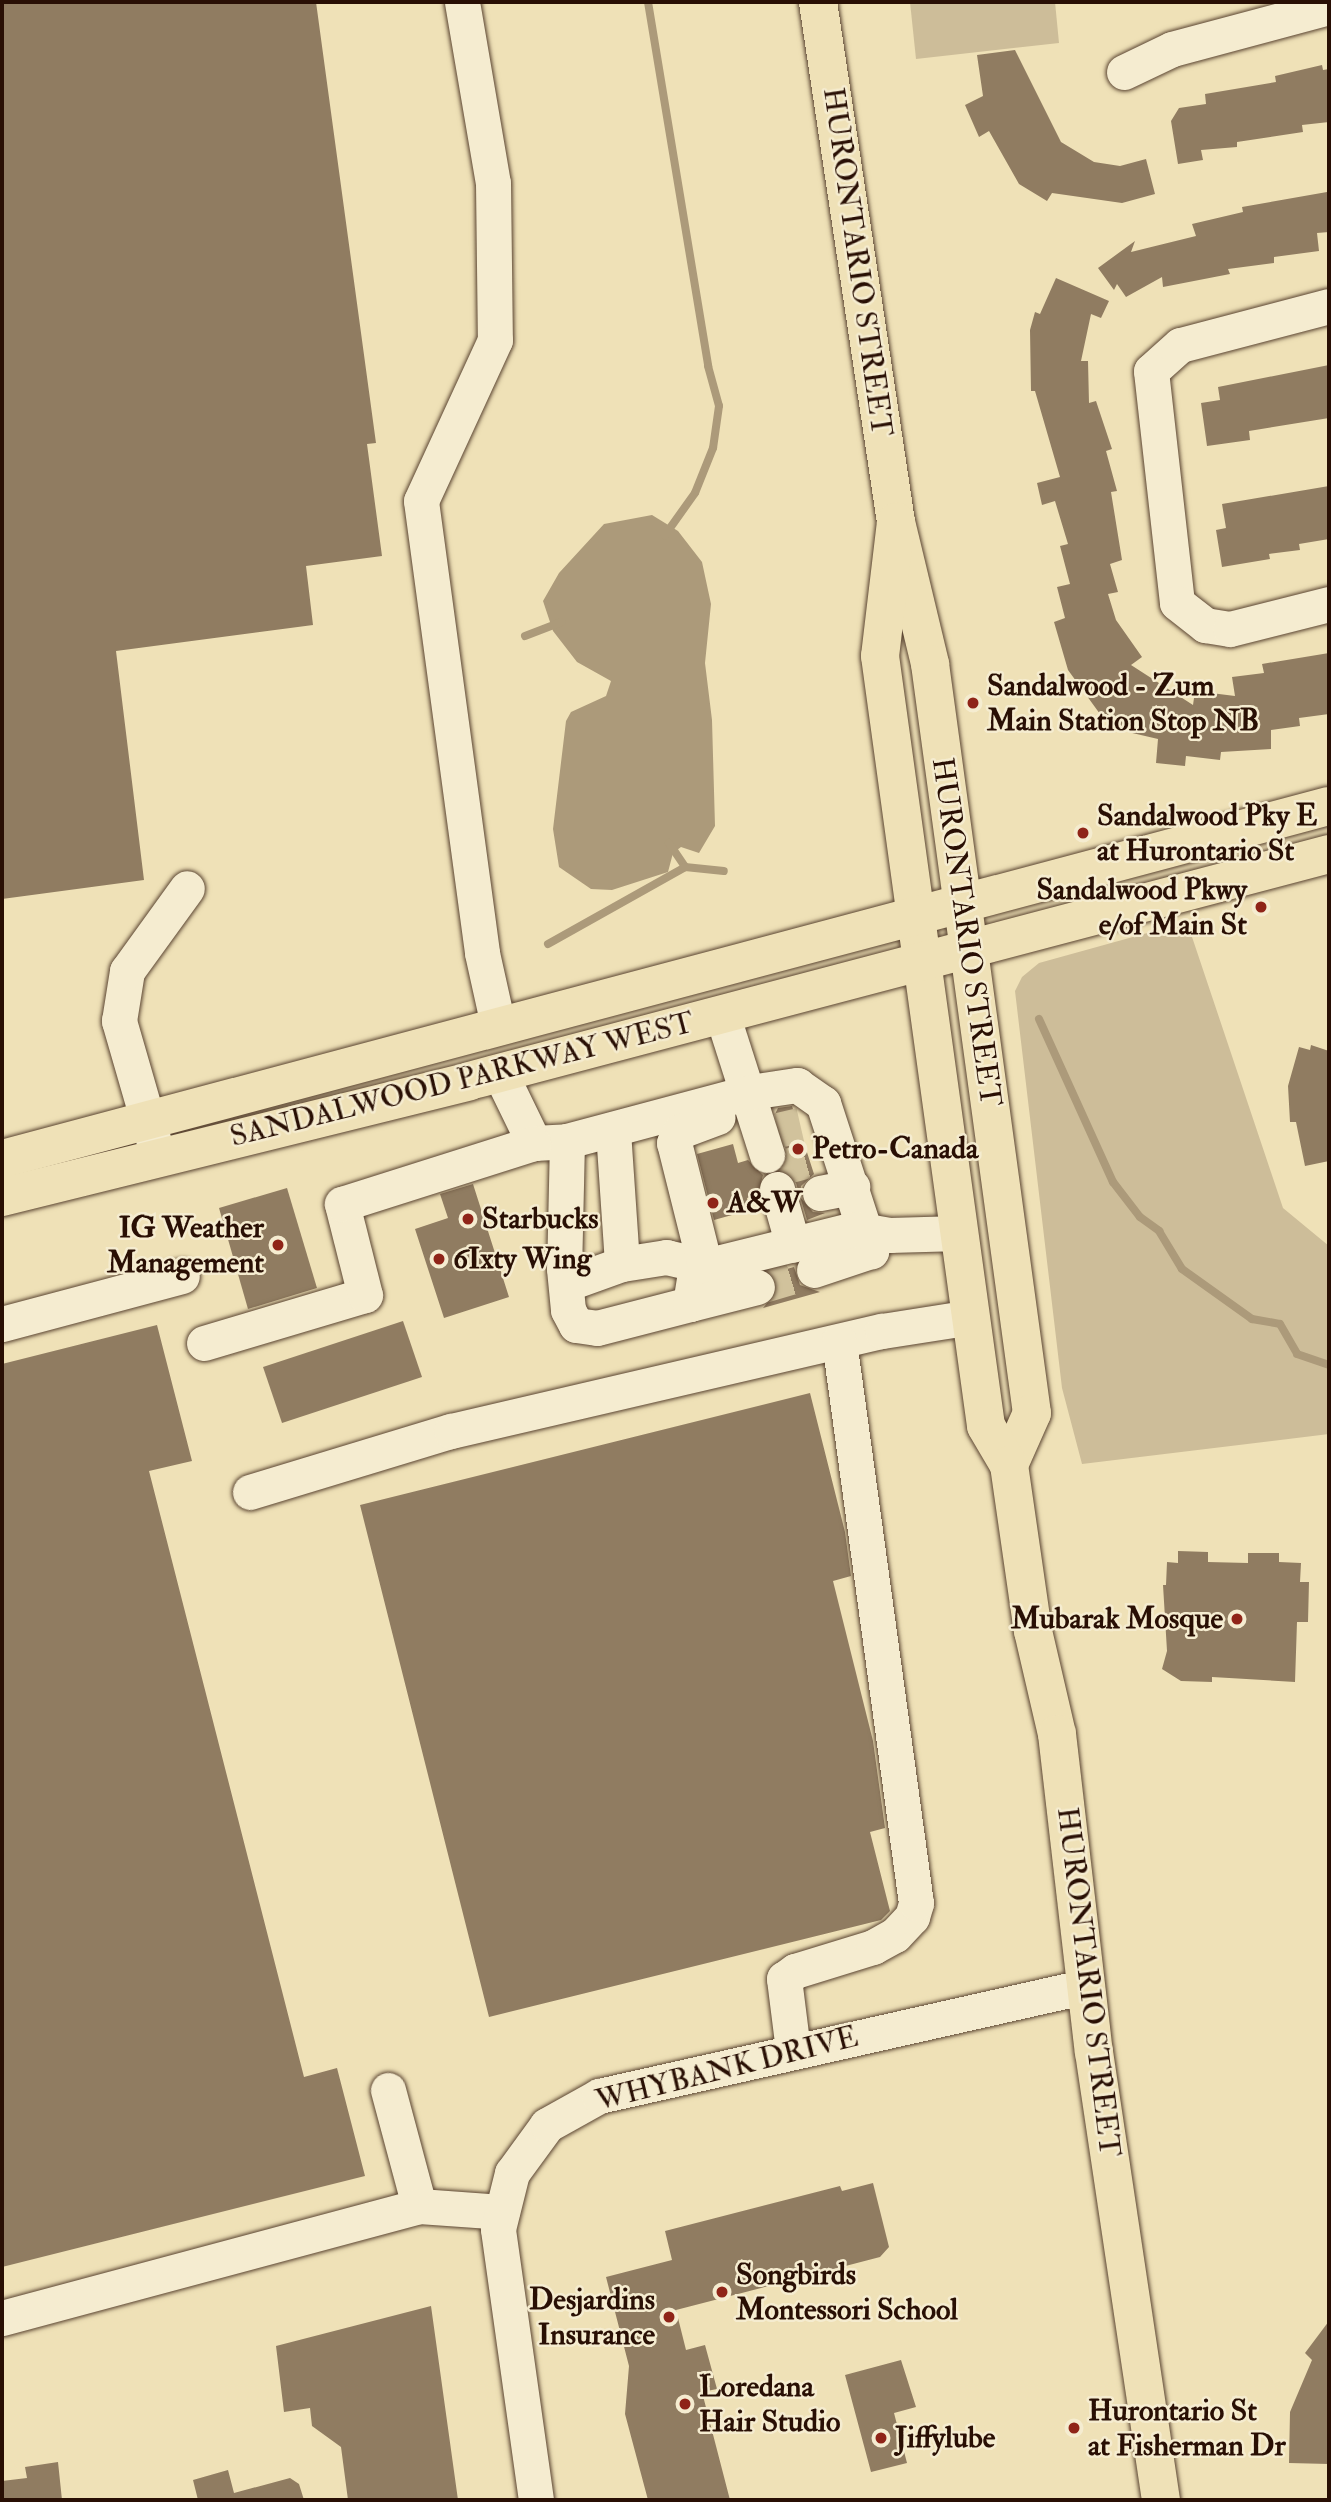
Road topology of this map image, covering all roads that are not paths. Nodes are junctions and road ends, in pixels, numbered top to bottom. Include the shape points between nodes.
1 (463, 2) edge
2 (818, 2) edge
3 (1329, 7) edge
4 (1125, 72) dead end
5 (1329, 306) edge
6 (896, 522) junction
7 (1329, 604) edge
8 (1329, 806) edge
9 (1329, 854) edge
10 (187, 888) dead end
11 (962, 901) junction
12 (916, 914) junction
13 (968, 950) junction
14 (922, 962) junction
15 (722, 1014) junction
16 (498, 1025) junction
17 (500, 1073) junction
18 (744, 1093) junction
19 (613, 1131) junction
20 (787, 1132) junction
21 (153, 1138) junction
22 (551, 1142) junction
23 (2, 1159) edge
24 (805, 1194) junction
25 (2, 1197) edge
26 (867, 1230) junction
27 (960, 1233) junction
28 (804, 1257) junction
29 (622, 1264) junction
30 (701, 1266) junction
31 (182, 1276) dead end
32 (566, 1284) junction
33 (757, 1287) tunnel mouth
34 (690, 1304) junction
35 (971, 1317) junction
36 (2, 1324) edge
37 (839, 1341) junction
38 (204, 1343) dead end
39 (1009, 1465) junction
40 (250, 1492) dead end
41 (1087, 1986) junction
42 (793, 2050) junction
43 (388, 2090) dead end
44 (419, 2206) junction
45 (502, 2212) junction
46 (2, 2318) edge
47 (536, 2500) edge
48 (1161, 2500) edge

1 - 16 street via 493,183 495,340 421,501 482,953
2 - 6 main road, HURONTARIO STREET
3 - 4 street via 1172,49
5 - 7 street via 1180,345 1151,371 1177,603 1205,625 1230,629
6 - 11 main road, HURONTARIO STREET via 930,664
6 - 12 main road, HURONTARIO STREET via 880,656
8 - 11 main road, SANDALWOOD PARKWAY WEST
9 - 13 main road, SANDALWOOD PARKWAY WEST
10 - 21 street via 127,971 120,1021
11 - 12 main road, SANDALWOOD PARKWAY WEST
11 - 13 main road, HURONTARIO STREET
12 - 14 main road, HURONTARIO STREET
12 - 16 main road, SANDALWOOD PARKWAY WEST
13 - 14 main road, SANDALWOOD PARKWAY WEST
13 - 39 main road, HURONTARIO STREET via 1032,1413
14 - 15 main road, SANDALWOOD PARKWAY WEST
14 - 27 main road, HURONTARIO STREET
15 - 17 main road, SANDALWOOD PARKWAY WEST
15 - 18 street
16 - 21 main road, SANDALWOOD PARKWAY WEST
17 - 21 main road, SANDALWOOD PARKWAY WEST
17 - 22 street
18 - 19 street
18 - 20 street
18 - 20 street via 797,1085 823,1103
18 - 30 street via 725,1114 680,1131 674,1143
19 - 22 street
19 - 29 street
20 - 24 street via 825,1156
21 - 23 main road, SANDALWOOD PARKWAY WEST
21 - 25 main road, SANDALWOOD PARKWAY WEST
22 - 32 street
22 - 38 street via 342,1204 365,1295
24 - 26 street
24 - 28 street
26 - 27 street via 889,1236
26 - 28 street via 844,1230
27 - 35 main road, HURONTARIO STREET
28 - 30 street
29 - 30 street via 656,1257
29 - 32 street
30 - 34 street
31 - 36 street
32 - 34 street via 571,1319 583,1329
33 - 34 street
35 - 37 street
35 - 39 main road, HURONTARIO STREET via 986,1426
37 - 40 street via 451,1431
37 - 42 street via 916,1903 912,1917 895,1935 784,1979
39 - 41 main road, HURONTARIO STREET via 1032,1631 1057,1734
41 - 42 street, WHYBANK DRIVE
41 - 48 main road, HURONTARIO STREET
42 - 45 street, WHYBANK DRIVE via 598,2096 547,2125 512,2173
43 - 44 street
44 - 45 street
44 - 46 street
45 - 47 street, WHYBANK DRIVE via 498,2229

